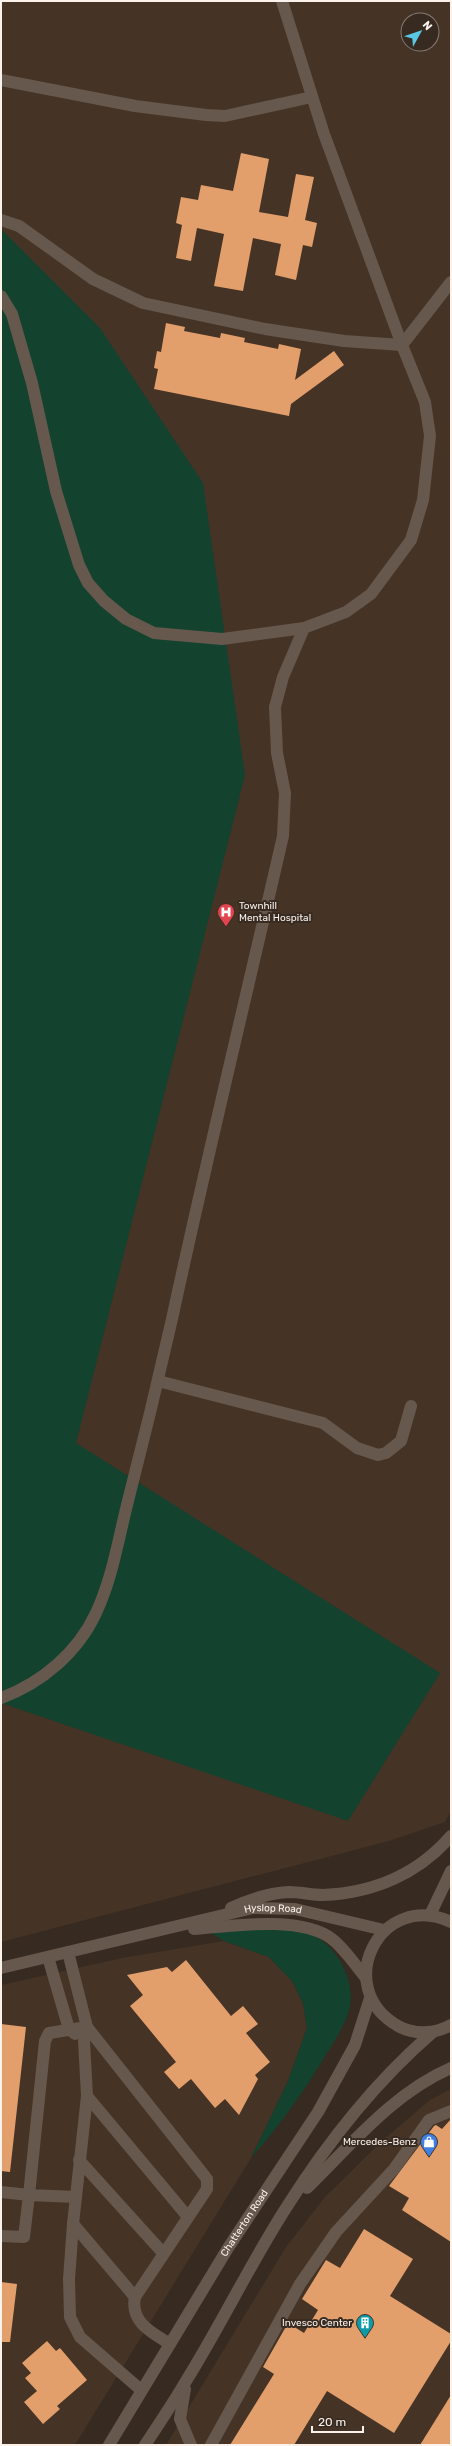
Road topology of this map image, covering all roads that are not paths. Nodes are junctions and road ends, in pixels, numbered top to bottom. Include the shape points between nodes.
1 (282, 1) edge
2 (1, 80) edge
3 (312, 97) junction
4 (1, 220) edge
5 (451, 282) edge
6 (1, 296) edge
7 (402, 345) junction
8 (304, 628) junction
9 (158, 1381) junction
10 (411, 1406) dead end
11 (1, 1698) edge
12 (451, 1836) edge
13 (451, 1871) edge
14 (430, 1916) junction
15 (204, 1920) junction
16 (451, 1922) edge
17 (384, 1930) junction
18 (162, 1931) junction
19 (68, 1952) junction
20 (48, 1957) junction
21 (1, 1968) edge
22 (366, 1978) junction
23 (370, 1998) junction
24 (451, 2026) edge
25 (87, 2027) junction
26 (69, 2029) junction
27 (433, 2032) junction
28 (84, 2042) junction
29 (451, 2068) edge
30 (87, 2096) junction
31 (451, 2111) edge
32 (79, 2160) junction
33 (1, 2192) edge
34 (29, 2195) junction
35 (76, 2197) junction
36 (286, 2208) junction
37 (188, 2216) junction
38 (73, 2224) junction
39 (1, 2236) edge
40 (163, 2253) junction
41 (135, 2297) junction
42 (170, 2344) junction
43 (186, 2382) junction
44 (141, 2390) junction
45 (109, 2445) edge
46 (145, 2445) edge
47 (192, 2445) edge
48 (211, 2445) edge

1 - 3 street
2 - 3 street via 127,105 206,115 225,116
3 - 7 street
4 - 7 street via 19,226 93,279 143,303 265,329 344,341
5 - 7 street
6 - 8 street via 12,314 32,383 56,491 79,565 88,583 126,619 154,633 222,639
7 - 8 street via 425,402 430,436 423,500 411,540 371,594 346,612
8 - 9 street via 283,677 275,707 277,754 285,793 283,836 223,1086
9 - 10 street via 323,1423 358,1448 378,1455 394,1448 402,1441
9 - 11 street via 111,1569 96,1612 84,1634 45,1675 25,1688
12 - 15 street via 438,1851 412,1871 384,1884 354,1891 282,1894 247,1901
13 - 14 street
14 - 16 street
14 - 17 street via 406,1918
15 - 17 street, Hyslop Road via 253,1908 295,1909
15 - 18 street, Hyslop Road
17 - 22 street via 370,1952
18 - 19 street, Hyslop Road
18 - 22 street, Hyslop Road via 234,1926 297,1926 331,1938
19 - 20 street, Hyslop Road
19 - 25 street
20 - 21 street, Hyslop Road
20 - 26 street
22 - 23 street
23 - 27 street via 384,2016 403,2028
23 - 42 street, Chatterton Road via 355,2045 318,2112 228,2248
24 - 27 street
25 - 26 street
25 - 28 street
25 - 37 street via 206,2176 207,2189
26 - 28 street
26 - 34 street via 49,2033 45,2041
27 - 36 street via 378,2085 338,2135
28 - 30 street
29 - 36 street via 404,2095
30 - 32 street
30 - 37 street
31 - 48 street via 429,2120 394,2169 336,2232 300,2284
32 - 35 street
32 - 40 street
33 - 34 street
34 - 35 street
34 - 39 street via 24,2238
35 - 38 street
36 - 43 street
37 - 40 street
38 - 41 street
38 - 44 street via 68,2307 72,2324 80,2337
40 - 41 street
41 - 42 street via 134,2309 139,2322
42 - 44 street, Chatterton Road
43 - 46 street
43 - 47 street via 180,2419
44 - 45 street, Chatterton Road

